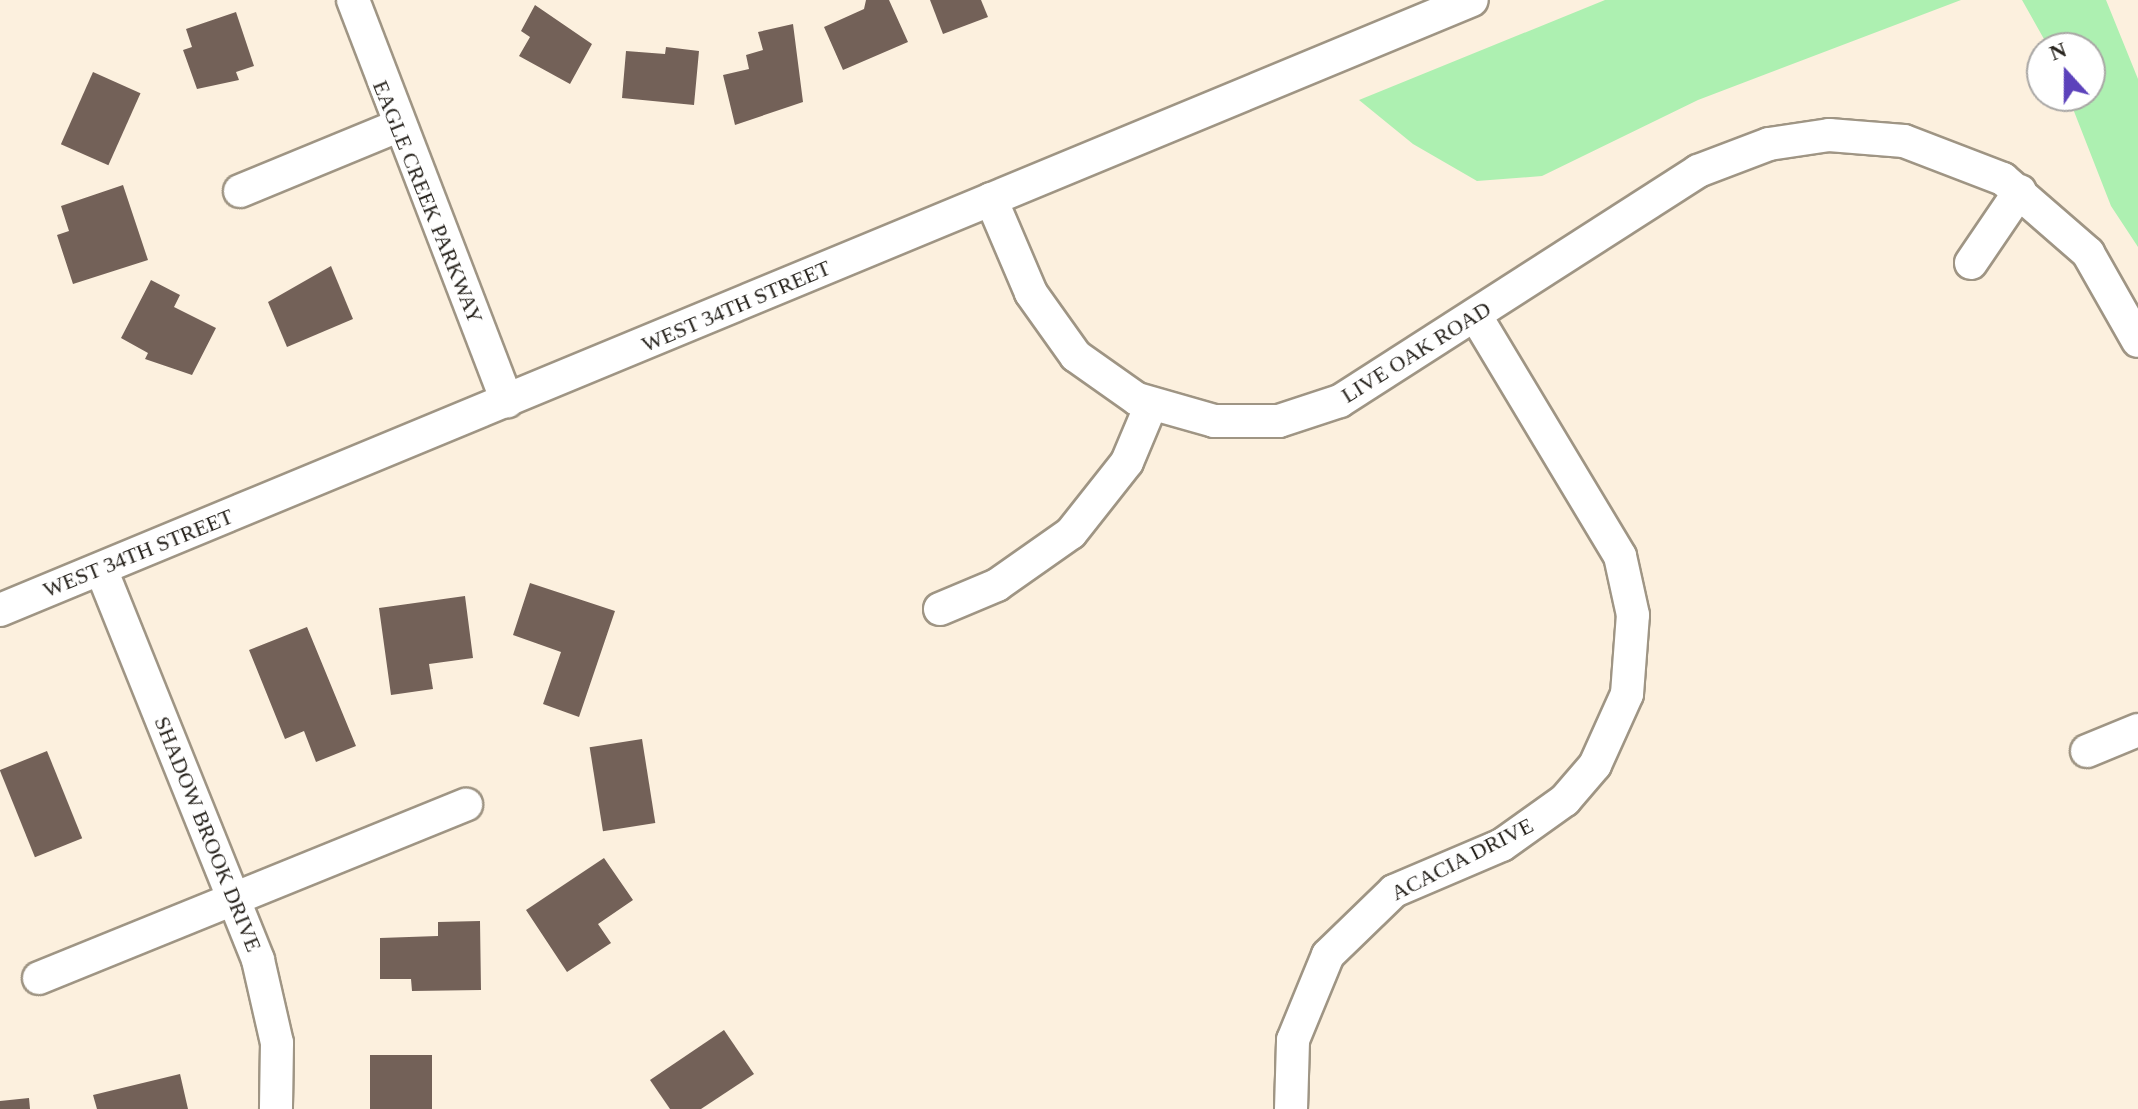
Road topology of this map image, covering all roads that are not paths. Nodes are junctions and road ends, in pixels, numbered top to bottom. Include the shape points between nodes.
1 (353, 0) edge
2 (1472, 0) edge
3 (398, 126) junction
4 (240, 191) dead end
5 (2020, 191) junction
6 (991, 199) junction
7 (1971, 263) dead end
8 (1475, 315) junction
9 (2138, 341) edge
10 (507, 402) junction
11 (1151, 405) junction
12 (101, 569) junction
13 (940, 609) dead end
14 (0, 610) edge
15 (2138, 730) edge
16 (2087, 751) dead end
17 (466, 805) dead end
18 (238, 898) junction
19 (39, 978) dead end
20 (276, 1109) edge
21 (1291, 1109) edge

1 - 3 street, EAGLE CREEK PARKWAY
2 - 6 street, WEST 34TH STREET
3 - 4 street
3 - 10 street, EAGLE CREEK PARKWAY
5 - 7 street
5 - 8 street, LIVE OAK ROAD via 1977,165 1904,141 1844,134 1769,144 1671,186
5 - 9 street, LIVE OAK ROAD via 2088,253
6 - 10 street, WEST 34TH STREET
6 - 11 street, LIVE OAK ROAD via 1031,293 1065,344 1110,383
8 - 11 street, LIVE OAK ROAD via 1340,401 1295,417 1214,421
8 - 21 street, ACACIA DRIVE via 1620,556 1633,615 1627,694 1595,765 1565,800 1502,845 1394,891 1328,955 1293,1040
10 - 12 street, WEST 34TH STREET
11 - 13 street via 1127,462 1071,533 997,585
12 - 14 street, WEST 34TH STREET
12 - 18 street, SHADOW BROOK DRIVE
15 - 16 street
17 - 18 street
18 - 19 street
18 - 20 street, SHADOW BROOK DRIVE via 274,1021

